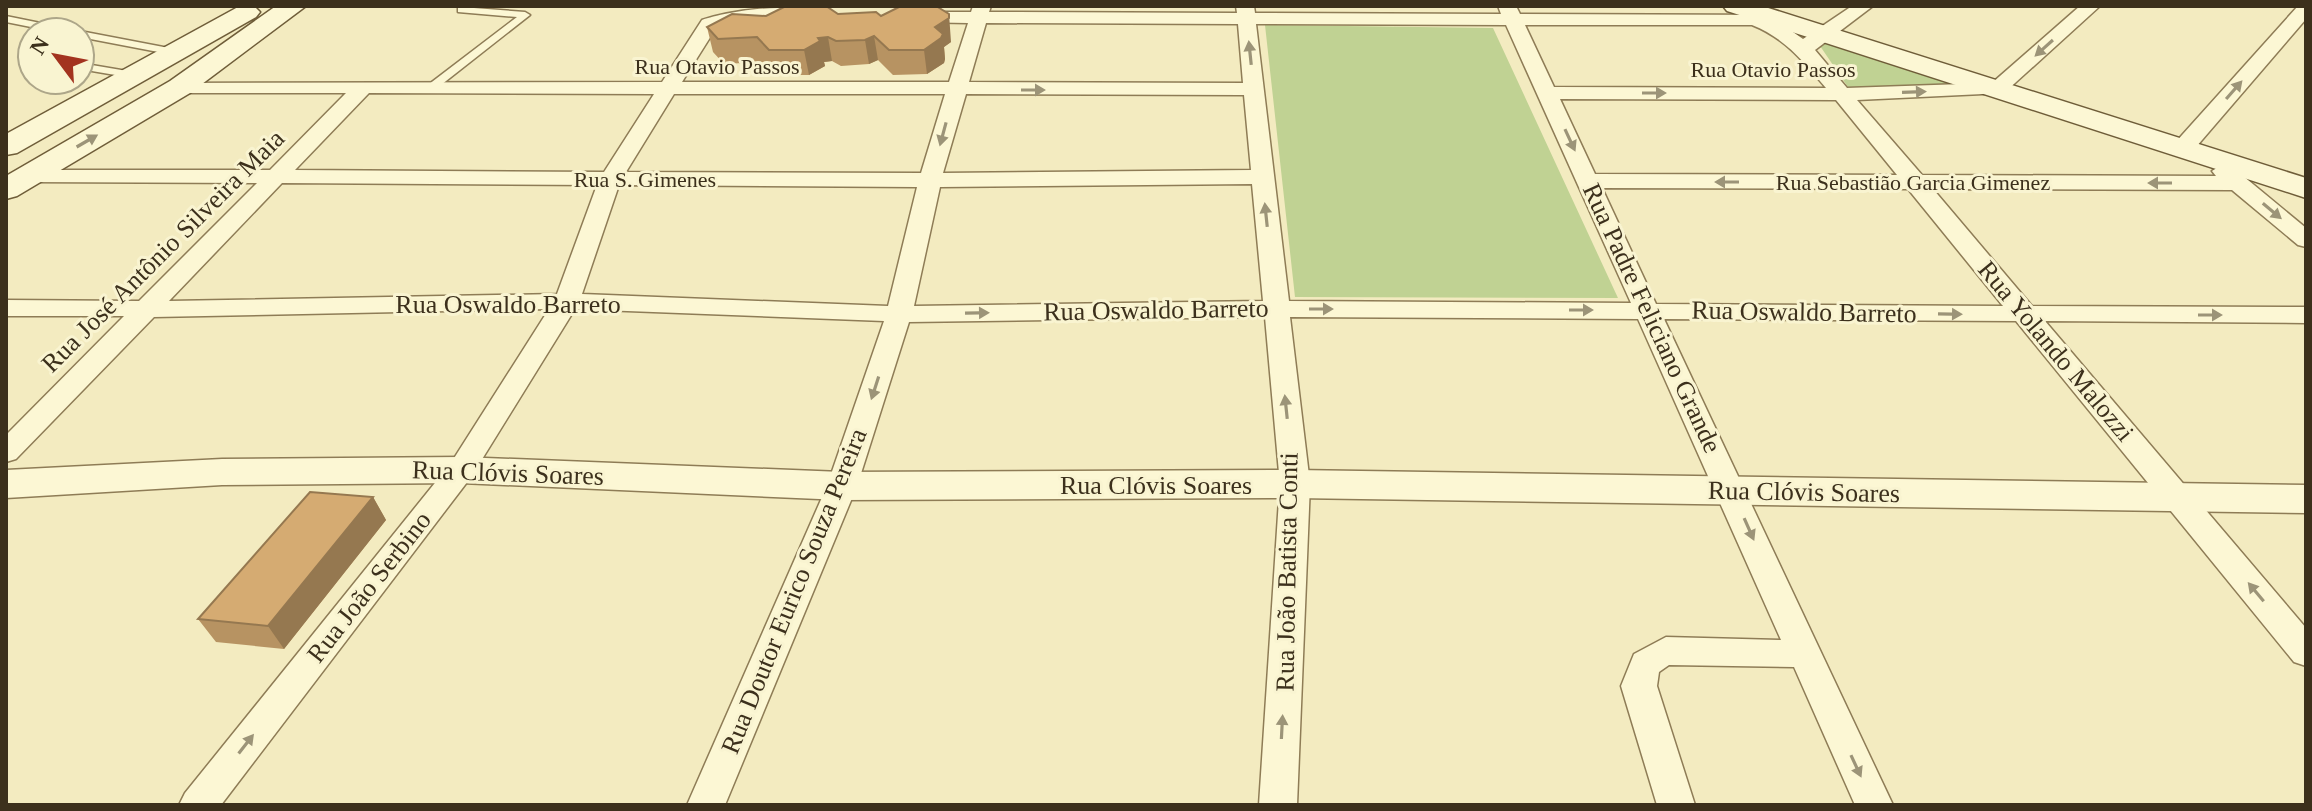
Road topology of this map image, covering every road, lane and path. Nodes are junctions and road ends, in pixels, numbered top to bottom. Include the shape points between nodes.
1 (258, 6) edge
2 (293, 6) edge
3 (317, 6) edge
4 (1864, 6) edge
5 (2091, 6) edge
6 (2306, 8) edge
7 (461, 10) dead end
8 (1245, 11) edge
9 (980, 12) edge
10 (1510, 12) edge
11 (1757, 15) edge
12 (824, 16) edge
13 (886, 17) edge
14 (96, 38) edge
15 (1814, 42) junction
16 (238, 46) junction
17 (174, 52) junction
18 (96, 69) edge
19 (133, 75) junction
20 (180, 87) junction
21 (666, 89) junction
22 (1253, 89) junction
23 (1997, 89) junction
24 (361, 90) junction
25 (428, 90) junction
26 (955, 90) junction
27 (1548, 93) junction
28 (1842, 94) junction
29 (96, 95) joint
30 (94, 96) edge
31 (145, 107) junction
32 (11, 139) edge
33 (2193, 152) junction
34 (1262, 177) junction
35 (278, 178) junction
36 (610, 179) junction
37 (930, 180) junction
38 (1589, 181) junction
39 (17, 182) edge
40 (1917, 182) junction
41 (2238, 183) junction
42 (2306, 188) edge
43 (2306, 240) edge
44 (567, 301) junction
45 (6, 308) edge
46 (149, 309) junction
47 (1276, 309) junction
48 (1648, 311) junction
49 (899, 314) junction
50 (2025, 315) junction
51 (2306, 315) edge
52 (6, 452) edge
53 (461, 470) junction
54 (6, 484) edge
55 (1295, 484) junction
56 (842, 486) junction
57 (1732, 491) junction
58 (2177, 497) junction
59 (2306, 499) edge
60 (2306, 652) edge
61 (1805, 654) junction
62 (198, 805) edge
63 (706, 805) edge
64 (1278, 805) edge
65 (1676, 805) edge
66 (1874, 805) edge

1 - 17 main road
2 - 16 main road
3 - 16 main road
4 - 15 street
5 -> 23 street
33 -> 6 street
7 - 25 lane via 525,15
8 - 9 street
8 - 10 street
22 -> 8 street, Rua João Batista Conti
9 - 13 street
9 - 26 street, Rua Doutor Eurico Souza Pereira
10 - 11 street
10 - 27 street, Rua Padre Feliciano Grande
11 - 15 main road
12 - 21 street, Rua João Serbino via 747,15 709,24
14 - 17 lane
15 - 23 main road
15 - 28 street, Rua Yolando Malozzi
16 - 20 main road
17 - 19 main road
18 - 19 lane
19 - 29 main road
20 - 24 street, Rua Otavio Passos
20 - 31 main road
21 - 25 street, Rua Otavio Passos
21 - 26 street, Rua Otavio Passos
21 - 36 street, Rua João Serbino
26 -> 22 street, Rua Otavio Passos
22 - 34 street, Rua João Batista Conti
28 -> 23 street, Rua Otavio Passos
23 - 33 main road
24 - 25 street, Rua Otavio Passos
24 - 35 street, Rua José Antônio Silveira Maia
26 -> 37 street, Rua Doutor Eurico Souza Pereira
27 -> 28 street, Rua Otavio Passos
27 -> 38 street, Rua Padre Feliciano Grande
28 - 40 street, Rua Yolando Malozzi
29 - 31 main road via 137,88 149,93
30 - 32 main road
39 -> 31 main road
33 - 41 street
33 - 42 main road
34 - 37 street, Rua S. Gimenes
47 -> 34 street, Rua João Batista Conti
35 - 36 street, Rua S. Gimenes
35 - 39 street, Rua S. Gimenes
35 - 46 street, Rua José Antônio Silveira Maia
36 - 37 street, Rua S. Gimenes
36 - 44 street, Rua João Serbino
37 - 49 street, Rua Doutor Eurico Souza Pereira
40 -> 38 street, Rua Sebastião Garcia Gimenez
38 - 48 street, Rua Padre Feliciano Grande
41 -> 40 street, Rua Sebastião Garcia Gimenez
40 - 50 street, Rua Yolando Malozzi
41 -> 43 street
44 - 46 street, Rua Oswaldo Barreto
44 - 49 street, Rua Oswaldo Barreto
44 - 53 street, Rua João Serbino
45 - 46 street, Rua Oswaldo Barreto
46 - 52 street, Rua José Antônio Silveira Maia
47 -> 48 street, Rua Oswaldo Barreto
49 -> 47 street, Rua Oswaldo Barreto
55 -> 47 street, Rua João Batista Conti
48 -> 50 street, Rua Oswaldo Barreto
48 - 57 street, Rua Padre Feliciano Grande
49 -> 56 street, Rua Doutor Eurico Souza Pereira
50 -> 51 street, Rua Oswaldo Barreto
50 - 58 street, Rua Yolando Malozzi
53 - 54 street, Rua Clóvis Soares via 222,472
53 - 56 street, Rua Clóvis Soares
62 -> 53 street, Rua João Serbino
55 - 56 street, Rua Clóvis Soares
55 - 57 street, Rua Clóvis Soares
64 -> 55 street, Rua João Batista Conti
56 - 63 street, Rua Doutor Eurico Souza Pereira
57 - 58 street, Rua Clóvis Soares
57 -> 61 street, Rua Padre Feliciano Grande
58 - 59 street, Rua Clóvis Soares
60 -> 58 street, Rua Yolando Malozzi
61 - 65 street via 1666,651 1649,657 1639,686
61 -> 66 street, Rua Padre Feliciano Grande

